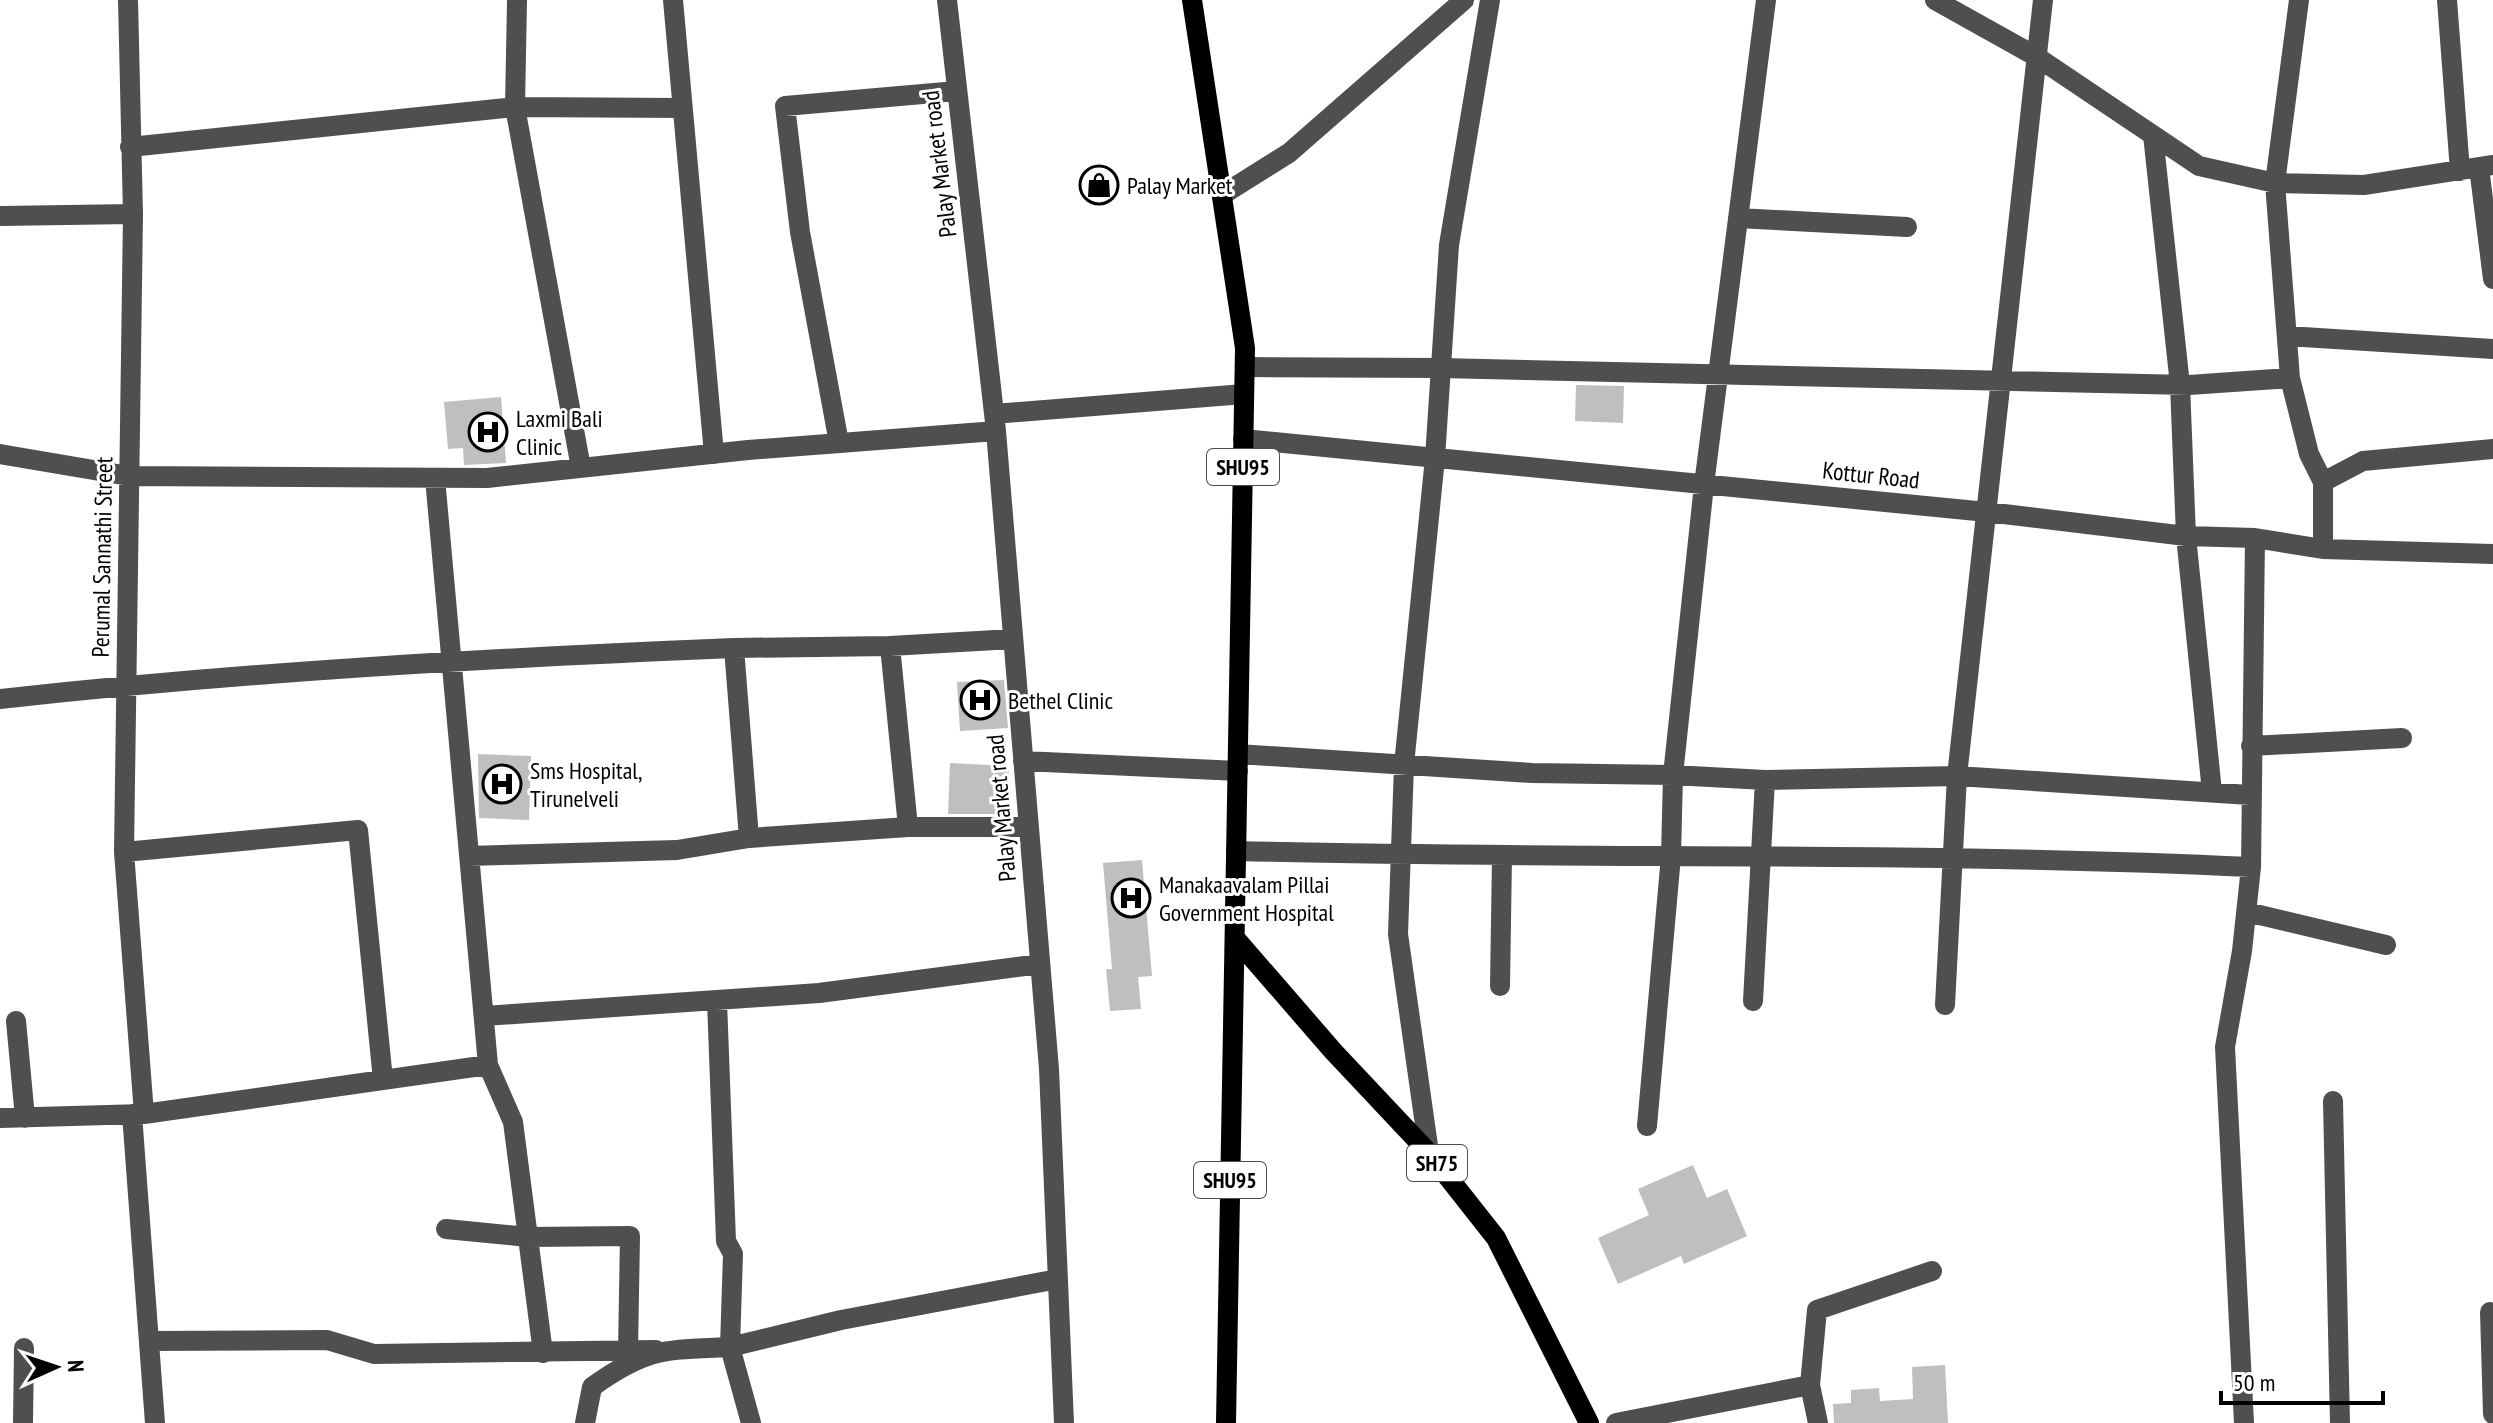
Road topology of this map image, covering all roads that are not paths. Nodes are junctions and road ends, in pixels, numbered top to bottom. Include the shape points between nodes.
1 (128, 0) edge
2 (517, 0) edge
3 (673, 0) edge
4 (947, 0) edge
5 (1192, 0) edge
6 (1464, 0) edge
7 (1490, 0) edge
8 (1766, 0) edge
9 (1935, 0) edge
10 (2043, 0) edge
11 (2299, 0) edge
12 (2447, 0) edge
13 (2037, 57) junction
14 (957, 91) junction
15 (515, 107) junction
16 (682, 108) junction
17 (2153, 135) junction
18 (130, 147) junction
19 (2477, 168) edge
20 (2275, 183) junction
21 (1222, 195) junction
22 (133, 214) junction
23 (0, 216) edge
24 (1738, 218) junction
25 (1907, 227) dead end
26 (2493, 279) edge
27 (2287, 336) junction
28 (2493, 349) edge
29 (1245, 367) junction
30 (1441, 368) junction
31 (1718, 375) junction
32 (2290, 378) junction
33 (2001, 381) junction
34 (2180, 385) junction
35 (1244, 394) junction
36 (995, 422) junction
37 (1243, 439) junction
38 (839, 443) junction
39 (2493, 449) edge
40 (0, 454) edge
41 (714, 454) junction
42 (1435, 458) junction
43 (581, 468) junction
44 (129, 476) junction
45 (435, 478) junction
46 (2323, 482) junction
47 (1704, 485) junction
48 (1987, 512) junction
49 (2186, 536) junction
50 (2255, 538) junction
51 (2323, 549) junction
52 (2493, 554) edge
53 (1013, 639) junction
54 (890, 646) junction
55 (734, 648) junction
56 (452, 660) junction
57 (126, 685) junction
58 (0, 699) edge
59 (2402, 738) dead end
60 (2251, 746) junction
61 (1023, 761) junction
62 (1238, 762) junction
63 (1404, 765) junction
64 (1673, 775) junction
65 (1957, 776) junction
66 (1765, 780) junction
67 (2212, 792) junction
68 (2250, 795) junction
69 (908, 827) junction
70 (1029, 827) junction
71 (749, 838) junction
72 (1236, 851) junction
73 (124, 852) junction
74 (469, 856) junction
75 (1402, 856) junction
76 (1502, 856) junction
77 (1671, 856) junction
78 (1759, 856) junction
79 (1950, 859) junction
80 (2251, 867) junction
81 (2247, 912) junction
82 (1235, 938) junction
83 (2386, 945) dead end
84 (1040, 964) junction
85 (1500, 986) dead end
86 (717, 1001) junction
87 (1753, 1001) dead end
88 (1945, 1005) dead end
89 (484, 1016) junction
90 (16, 1021) dead end
91 (488, 1065) junction
92 (383, 1080) junction
93 (2333, 1101) dead end
94 (138, 1114) junction
95 (0, 1118) edge
96 (25, 1118) junction
97 (1647, 1126) dead end
98 (1429, 1153) junction
99 (446, 1229) dead end
100 (528, 1237) junction
101 (1932, 1271) dead end
102 (1058, 1279) junction
103 (2490, 1312) dead end
104 (149, 1341) junction
105 (730, 1347) junction
106 (24, 1348) dead end
107 (656, 1350) junction
108 (628, 1351) junction
109 (543, 1353) junction
110 (1810, 1385) junction
111 (2493, 1414) edge
112 (23, 1423) edge
113 (155, 1423) edge
114 (585, 1423) edge
115 (751, 1423) edge
116 (1064, 1423) edge
117 (1226, 1423) edge
118 (1589, 1423) edge
119 (1616, 1423) edge
120 (1818, 1423) edge
121 (2244, 1423) edge
122 (2340, 1423) edge

1 - 18 street, Perumal Sannathi Street
2 - 15 street
3 - 16 street
4 - 14 street, Palay Market road
5 - 21 main road, SHU95
6 - 21 street via 1289,153
7 - 30 street via 1449,245
8 - 24 street
9 - 13 street
10 - 13 street
11 - 20 street
12 - 19 street
13 - 17 street
13 - 33 street
14 - 36 street, Palay Market road
14 - 38 street via 785,106 800,232
15 - 16 street
15 - 18 street
15 - 43 street
16 - 41 street
17 - 20 street via 2199,166
17 - 34 street
18 - 22 street, Perumal Sannathi Street
19 - 20 street via 2364,185
19 - 26 street
20 - 27 street
21 - 29 main road, SHU95
22 - 23 street
22 - 44 street, Perumal Sannathi Street
24 - 25 street
24 - 31 street
27 - 28 street
27 - 32 street
29 - 30 street
29 - 35 main road, SHU95
30 - 31 street
30 - 42 street
31 - 33 street
31 - 47 street
32 - 34 street
32 - 46 street via 2309,454
33 - 34 street
33 - 48 street
34 - 49 street
35 - 36 street
35 - 37 main road, SHU95
36 - 38 street
36 - 53 street, Palay Market road
37 - 42 street, Kottur Road
37 - 62 main road, SHU95
38 - 41 street
39 - 46 street via 2363,461
40 - 44 street
41 - 43 street
42 - 47 street, Kottur Road
42 - 63 street
43 - 45 street
44 - 45 street
44 - 57 street, Perumal Sannathi Street
45 - 56 street
46 - 51 street
47 - 48 street, Kottur Road
47 - 64 street
48 - 49 street, Kottur Road
48 - 65 street
49 - 50 street, Kottur Road
49 - 67 street
50 - 51 street, Kottur Road
50 - 60 street
51 - 52 street, Kottur Road
53 - 54 street
53 - 61 street, Palay Market road
54 - 55 street
54 - 69 street
55 - 56 street
55 - 71 street
56 - 57 street
56 - 74 street
57 - 58 street
57 - 73 street, Perumal Sannathi Street
59 - 60 street
60 - 68 street
61 - 62 street
61 - 70 street, Palay Market road
62 - 63 street
62 - 72 main road, SHU95
63 - 64 street
63 - 75 street
64 - 66 street
64 - 77 street
65 - 66 street
65 - 67 street
65 - 79 street
66 - 78 street
67 - 68 street
68 - 80 street
69 - 70 street
69 - 71 street
70 - 84 street, Palay Market road
71 - 74 street via 677,850
72 - 75 street
72 - 82 main road, SHU95
73 - 92 street via 358,830
73 - 94 street, Perumal Sannathi Street
74 - 89 street
75 - 76 street
75 - 98 street via 1398,934
76 - 77 street
76 - 85 street
77 - 78 street
77 - 97 street
78 - 79 street
78 - 87 street
79 - 80 street
79 - 88 street
80 - 81 street
81 - 83 street
81 - 121 street via 2225,1047
82 - 98 main road, SH75
82 - 117 main road, SHU95
84 - 86 street
84 - 102 street, Palay Market road
86 - 89 street
86 - 105 street via 726,1241 733,1254
89 - 91 street
90 - 96 street
91 - 92 street
91 - 100 street via 513,1122
92 - 94 street
93 - 122 street
94 - 96 street
94 - 104 street, Perumal Sannathi Street
95 - 96 street
98 - 118 main road, SH75 via 1496,1238
99 - 100 street
100 - 108 street via 630,1236
100 - 109 street
101 - 110 street via 1817,1310
102 - 105 street
102 - 116 street, Palay Market road
103 - 111 street
104 - 109 street via 327,1340 374,1354
104 - 113 street, Perumal Sannathi Street
105 - 107 street
105 - 115 street
106 - 112 street
107 - 108 street
107 - 114 street via 592,1387
108 - 109 street
110 - 119 street
110 - 120 street

